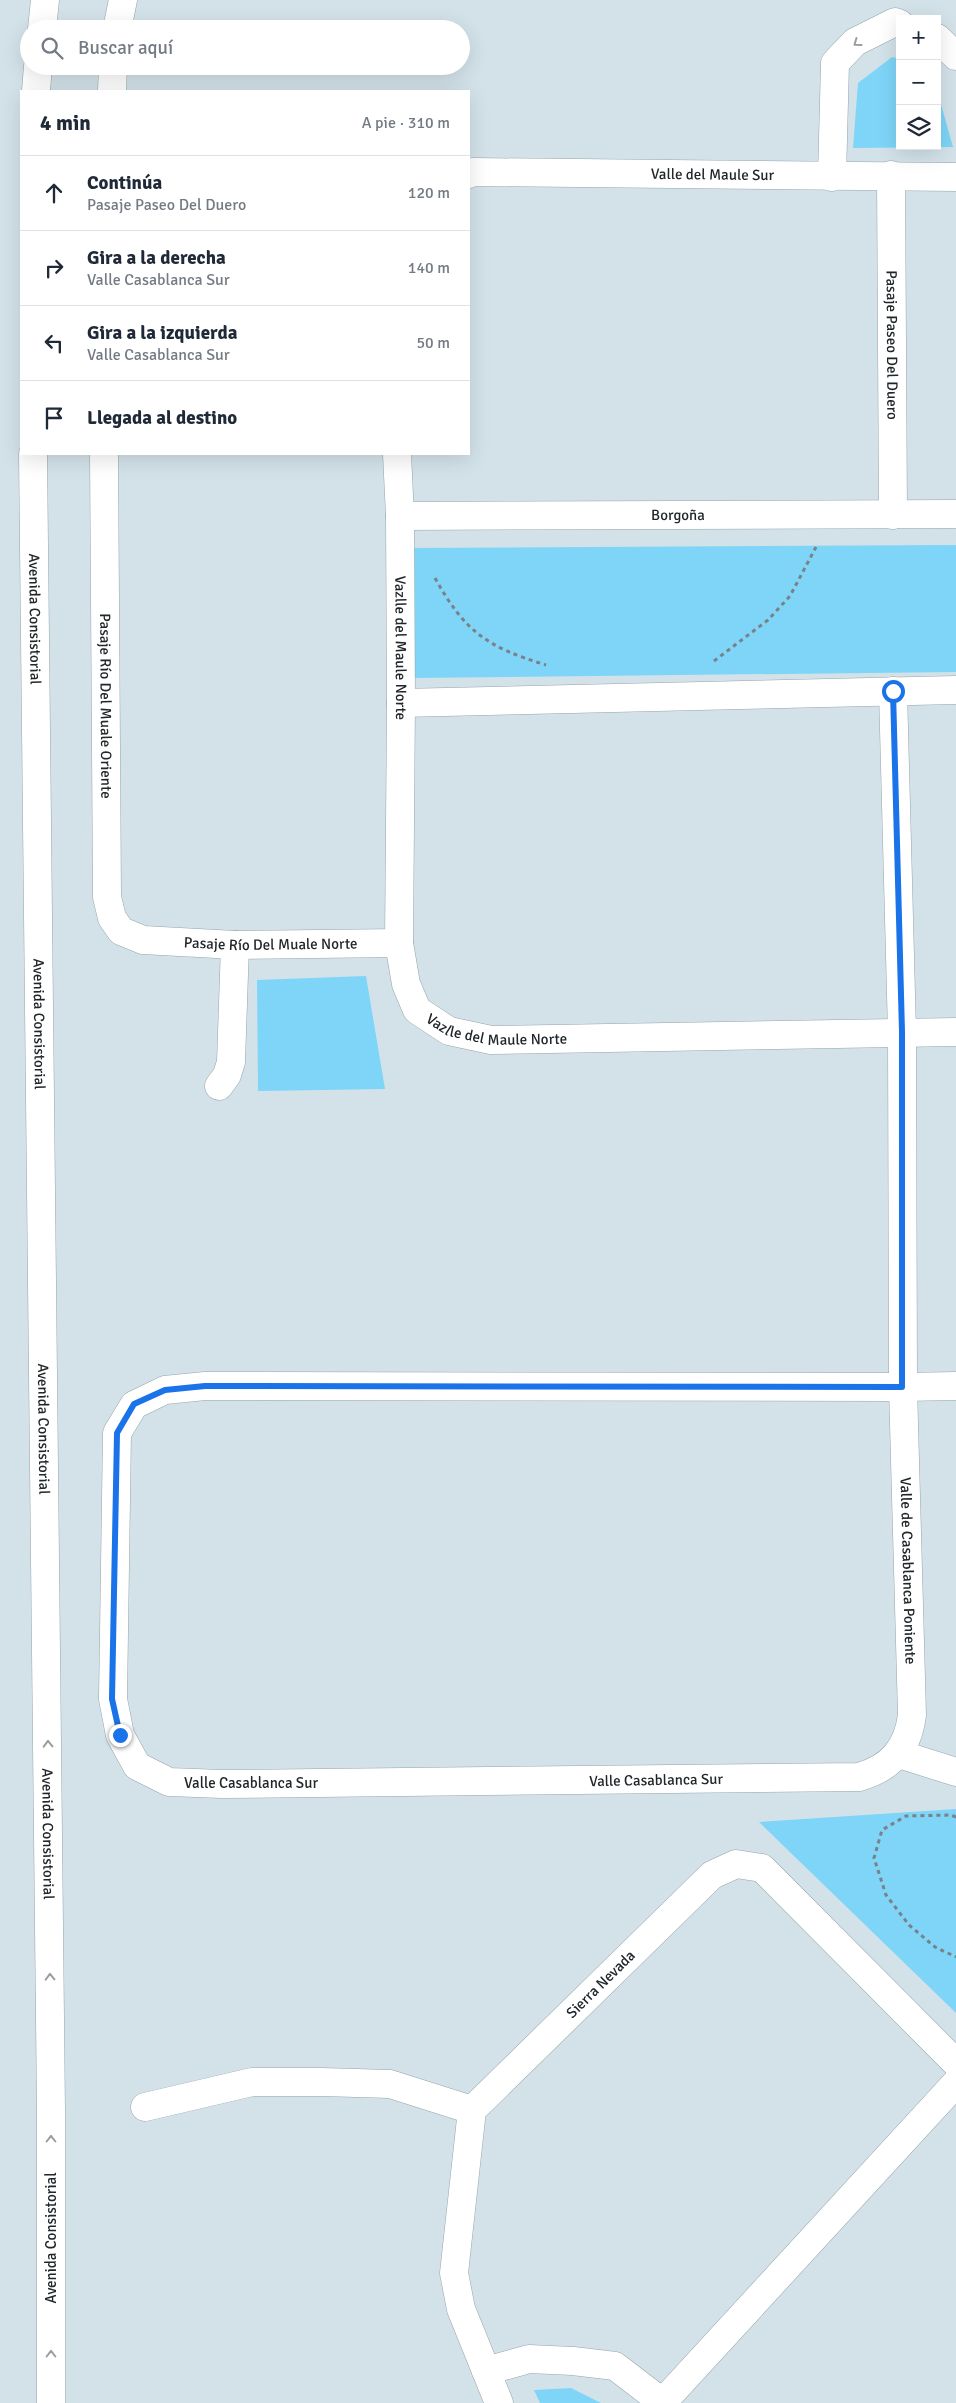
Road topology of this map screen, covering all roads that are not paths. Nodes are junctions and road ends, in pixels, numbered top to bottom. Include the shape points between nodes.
1 (45, 0) edge
2 (123, 0) edge
3 (896, 16) edge
4 (43, 20) edge
5 (119, 20) edge
6 (941, 42) edge
7 (956, 56) edge
8 (37, 75) edge
9 (113, 75) edge
10 (36, 90) edge
11 (112, 90) edge
12 (470, 174) edge
13 (891, 175) junction
14 (832, 177) junction
15 (956, 177) edge
16 (33, 455) edge
17 (104, 455) edge
18 (397, 455) edge
19 (956, 514) edge
20 (893, 515) junction
21 (400, 516) junction
22 (956, 690) edge
23 (893, 691) junction
24 (401, 702) junction
25 (143, 940) joint
26 (399, 943) junction
27 (235, 945) junction
28 (902, 1032) junction
29 (956, 1032) edge
30 (219, 1086) dead end
31 (956, 1386) edge
32 (902, 1387) junction
33 (899, 1754) junction
34 (956, 1772) edge
35 (956, 2063) edge
36 (956, 2083) edge
37 (145, 2106) dead end
38 (472, 2110) junction
39 (486, 2372) junction
40 (51, 2403) edge
41 (499, 2403) edge
42 (662, 2403) edge

1 - 4 street
2 - 5 street
3 -> 14 street via 855,42 835,63
6 - 7 street
8 - 10 street
9 - 11 street
12 - 14 street, Valle del Maule Sur
13 - 14 street, Valle del Maule Sur
13 - 15 street, Valle del Maule Sur
13 - 20 street, Pasaje Paseo Del Duero
40 -> 16 street, Avenida Consistorial via 51,2102
17 - 25 street, Pasaje Río Del Muale Oriente via 107,897 112,918 121,931
18 - 21 street
19 - 20 street, Borgoña
20 - 21 street, Borgoña
21 - 24 street, Vazlle del Maule Norte
22 - 23 street
23 - 24 street
23 - 28 street
24 - 26 street, Vazlle del Maule Norte
25 - 27 street, Pasaje Río Del Muale Norte
26 - 27 street, Pasaje Río Del Muale Norte
26 - 28 street, Vazlle del Maule Norte via 406,984 417,1010 449,1031 491,1040
27 - 30 street via 231,1062
28 - 29 street, Vazlle del Maule Norte
28 - 32 street
31 - 32 street, Valle Casablanca Sur
32 - 33 street, Valle de Casablanca Poniente via 912,1715
32 - 33 street, Valle Casablanca Sur via 205,1386 165,1390 134,1404 117,1433 112,1699 120,1735 138,1766 169,1782 833,1778 874,1773
33 - 34 street
35 - 38 street, Sierra Nevada via 762,1868 736,1864 712,1875
36 - 42 street
37 - 38 street via 252,2082 322,2082 390,2084
38 - 39 street via 454,2273 461,2309
39 - 41 street
39 - 42 street via 529,2359 616,2366

